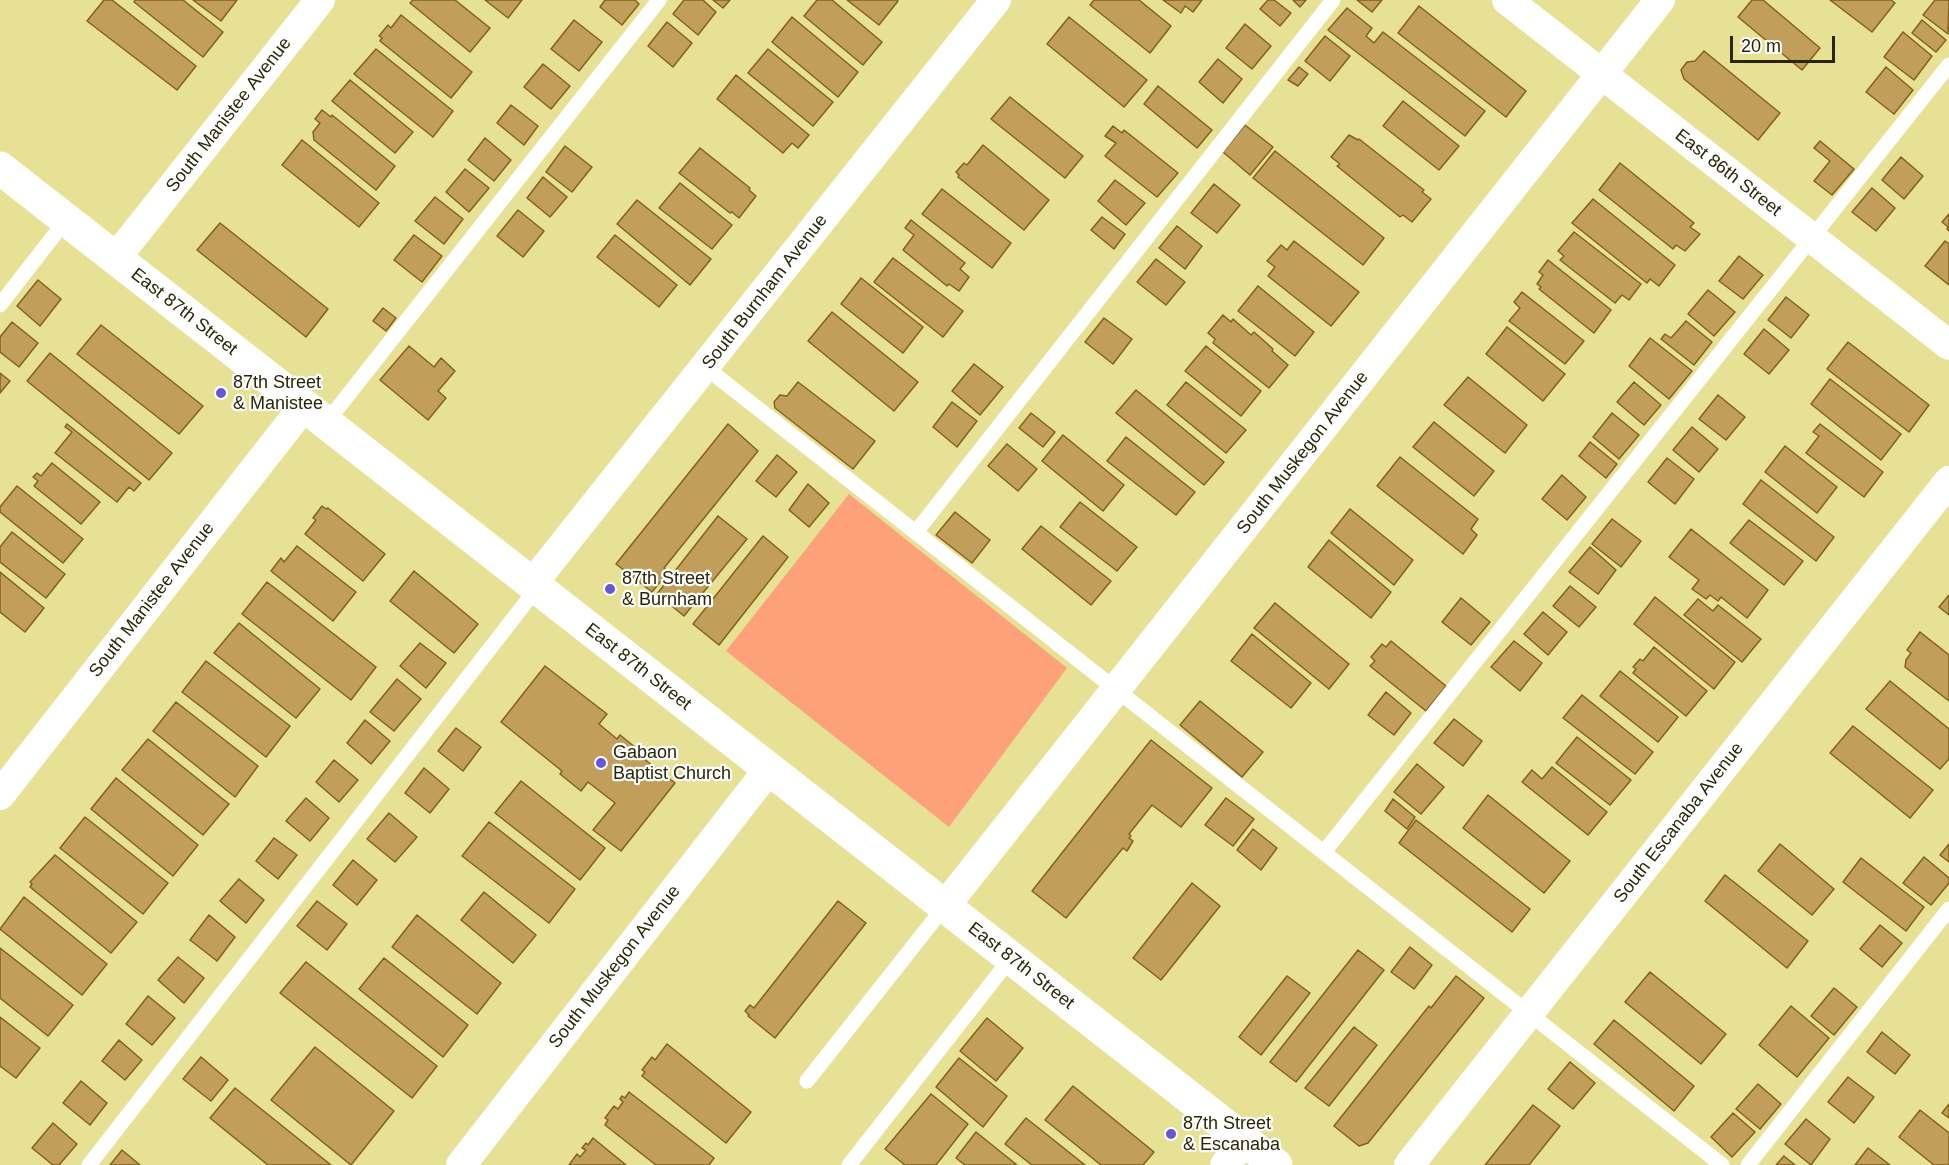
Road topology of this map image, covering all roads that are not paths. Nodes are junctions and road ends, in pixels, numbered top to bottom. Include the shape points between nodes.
1 (320, 0) edge
2 (660, 0) edge
3 (996, 0) edge
4 (1333, 0) edge
5 (1507, 0) edge
6 (1660, 0) edge
7 (1949, 65) edge
8 (1602, 74) junction
9 (0, 168) edge
10 (66, 220) junction
11 (1811, 238) junction
12 (115, 259) junction
13 (0, 305) edge
14 (1949, 345) edge
15 (705, 367) junction
16 (315, 414) junction
17 (1949, 481) edge
18 (916, 532) junction
19 (535, 586) junction
20 (1116, 689) junction
21 (769, 769) junction
22 (0, 795) edge
23 (1324, 852) junction
24 (945, 906) junction
25 (1949, 909) edge
26 (1011, 958) junction
27 (1529, 1013) junction
28 (807, 1081) dead end
29 (1234, 1153) edge
30 (89, 1165) edge
31 (461, 1165) edge
32 (849, 1165) edge
33 (1276, 1165) edge
34 (1409, 1165) edge
35 (1722, 1165) edge
36 (1748, 1165) edge

1 - 12 street, South Manistee Avenue
2 - 16 lane
3 - 15 street, South Burnham Avenue
4 - 18 lane
5 - 8 street, East 86th Street
6 - 8 street, South Muskegon Avenue
7 - 11 lane
8 - 11 street, East 86th Street
8 - 20 street, South Muskegon Avenue
9 - 10 main road, East 87th Street
10 - 12 main road, East 87th Street
10 - 13 lane
11 - 14 street, East 86th Street
11 - 23 lane
12 - 16 main road, East 87th Street
15 - 18 lane
15 - 19 street, South Burnham Avenue
16 - 19 main road, East 87th Street
16 - 22 street, South Manistee Avenue
17 - 27 street, South Escanaba Avenue
18 - 20 lane
19 - 21 main road, East 87th Street
19 - 30 lane
20 - 23 lane
20 - 24 street, South Muskegon Avenue
21 - 24 main road, East 87th Street
21 - 31 street, South Muskegon Avenue
23 - 27 lane
24 - 26 main road, East 87th Street
24 - 28 lane
25 - 36 lane
26 - 29 main road, East 87th Street
26 - 32 lane
27 - 34 street, South Escanaba Avenue
27 - 35 lane
29 - 33 main road, East 87th Street

